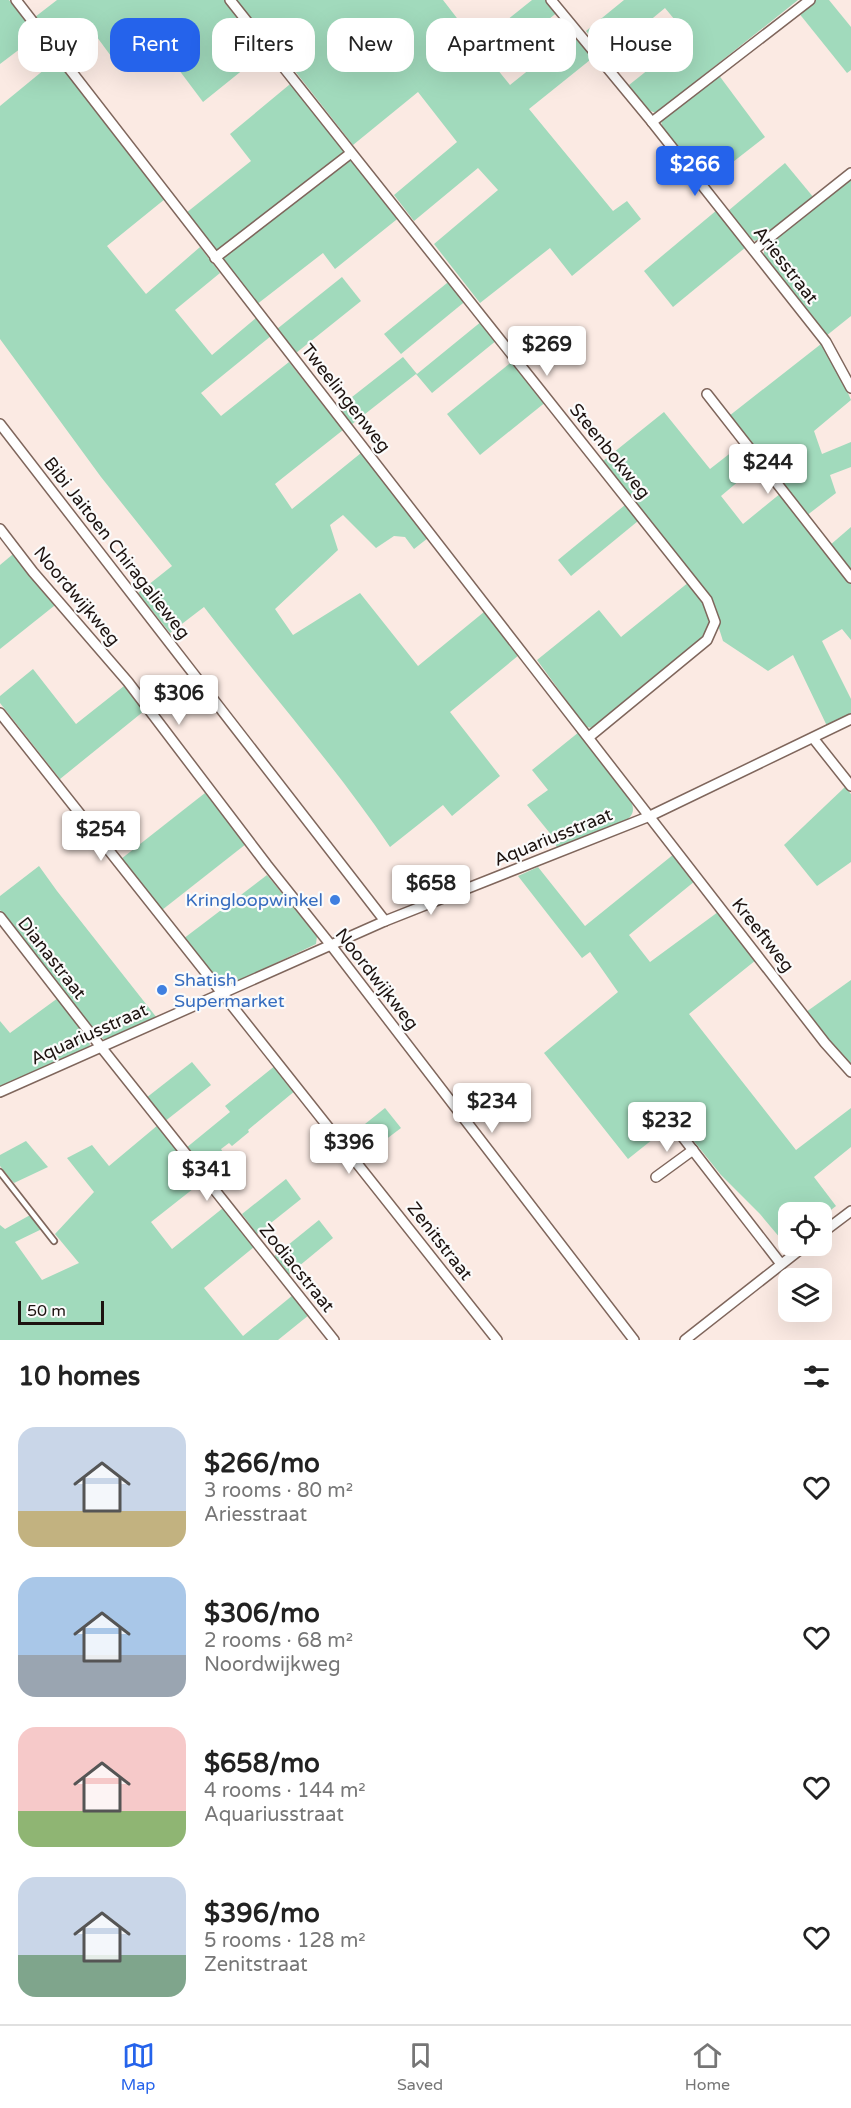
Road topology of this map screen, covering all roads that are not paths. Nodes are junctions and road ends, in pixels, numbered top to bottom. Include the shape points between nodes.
1 (16, 0) edge
2 (230, 0) edge
3 (551, 0) edge
4 (810, 0) edge
5 (652, 122) junction
6 (351, 153) junction
7 (851, 173) edge
8 (754, 250) junction
9 (215, 258) junction
10 (850, 383) edge
11 (707, 394) dead end
12 (0, 424) edge
13 (0, 530) edge
14 (851, 578) edge
15 (0, 713) edge
16 (851, 719) edge
17 (589, 737) junction
18 (813, 738) junction
19 (851, 786) edge
20 (650, 816) junction
21 (0, 917) edge
22 (385, 921) junction
23 (330, 944) junction
24 (222, 993) junction
25 (101, 1047) junction
26 (851, 1072) edge
27 (0, 1092) edge
28 (678, 1131) dead end
29 (693, 1150) junction
30 (0, 1172) edge
31 (656, 1177) dead end
32 (851, 1211) edge
33 (832, 1225) edge
34 (54, 1241) dead end
35 (792, 1256) edge
36 (782, 1264) junction
37 (334, 1340) edge
38 (497, 1340) edge
39 (634, 1340) edge
40 (685, 1340) edge

1 - 9 street, Tweelingenweg
2 - 6 street, Steenbokweg
3 - 5 street, Ariesstraat
4 - 5 street
5 - 8 street, Ariesstraat
6 - 9 street
6 - 17 street, Steenbokweg via 707,600 715,622 707,640
7 - 8 street
8 - 10 street, Ariesstraat via 826,342
9 - 17 street, Tweelingenweg
11 - 14 street
12 - 22 street, Bibi Jaitoen Chiragalieweg
13 - 23 street, Noordwijkweg via 129,682
15 - 24 street, Zenitstraat
16 - 18 street, Aquariusstraat
17 - 20 street, Tweelingenweg
18 - 19 street
18 - 20 street, Aquariusstraat
20 - 22 street, Aquariusstraat
20 - 26 street, Kreeftweg
21 - 25 street, Dianastraat
22 - 23 street, Aquariusstraat
23 - 24 street, Aquariusstraat
23 - 39 street, Noordwijkweg
24 - 25 street, Aquariusstraat
24 - 38 street, Zenitstraat
25 - 27 street, Aquariusstraat
25 - 37 street, Zodiacstraat
28 - 29 street
29 - 31 street
29 - 36 street
30 - 34 lane
32 - 33 street
35 - 36 street
36 - 40 street

